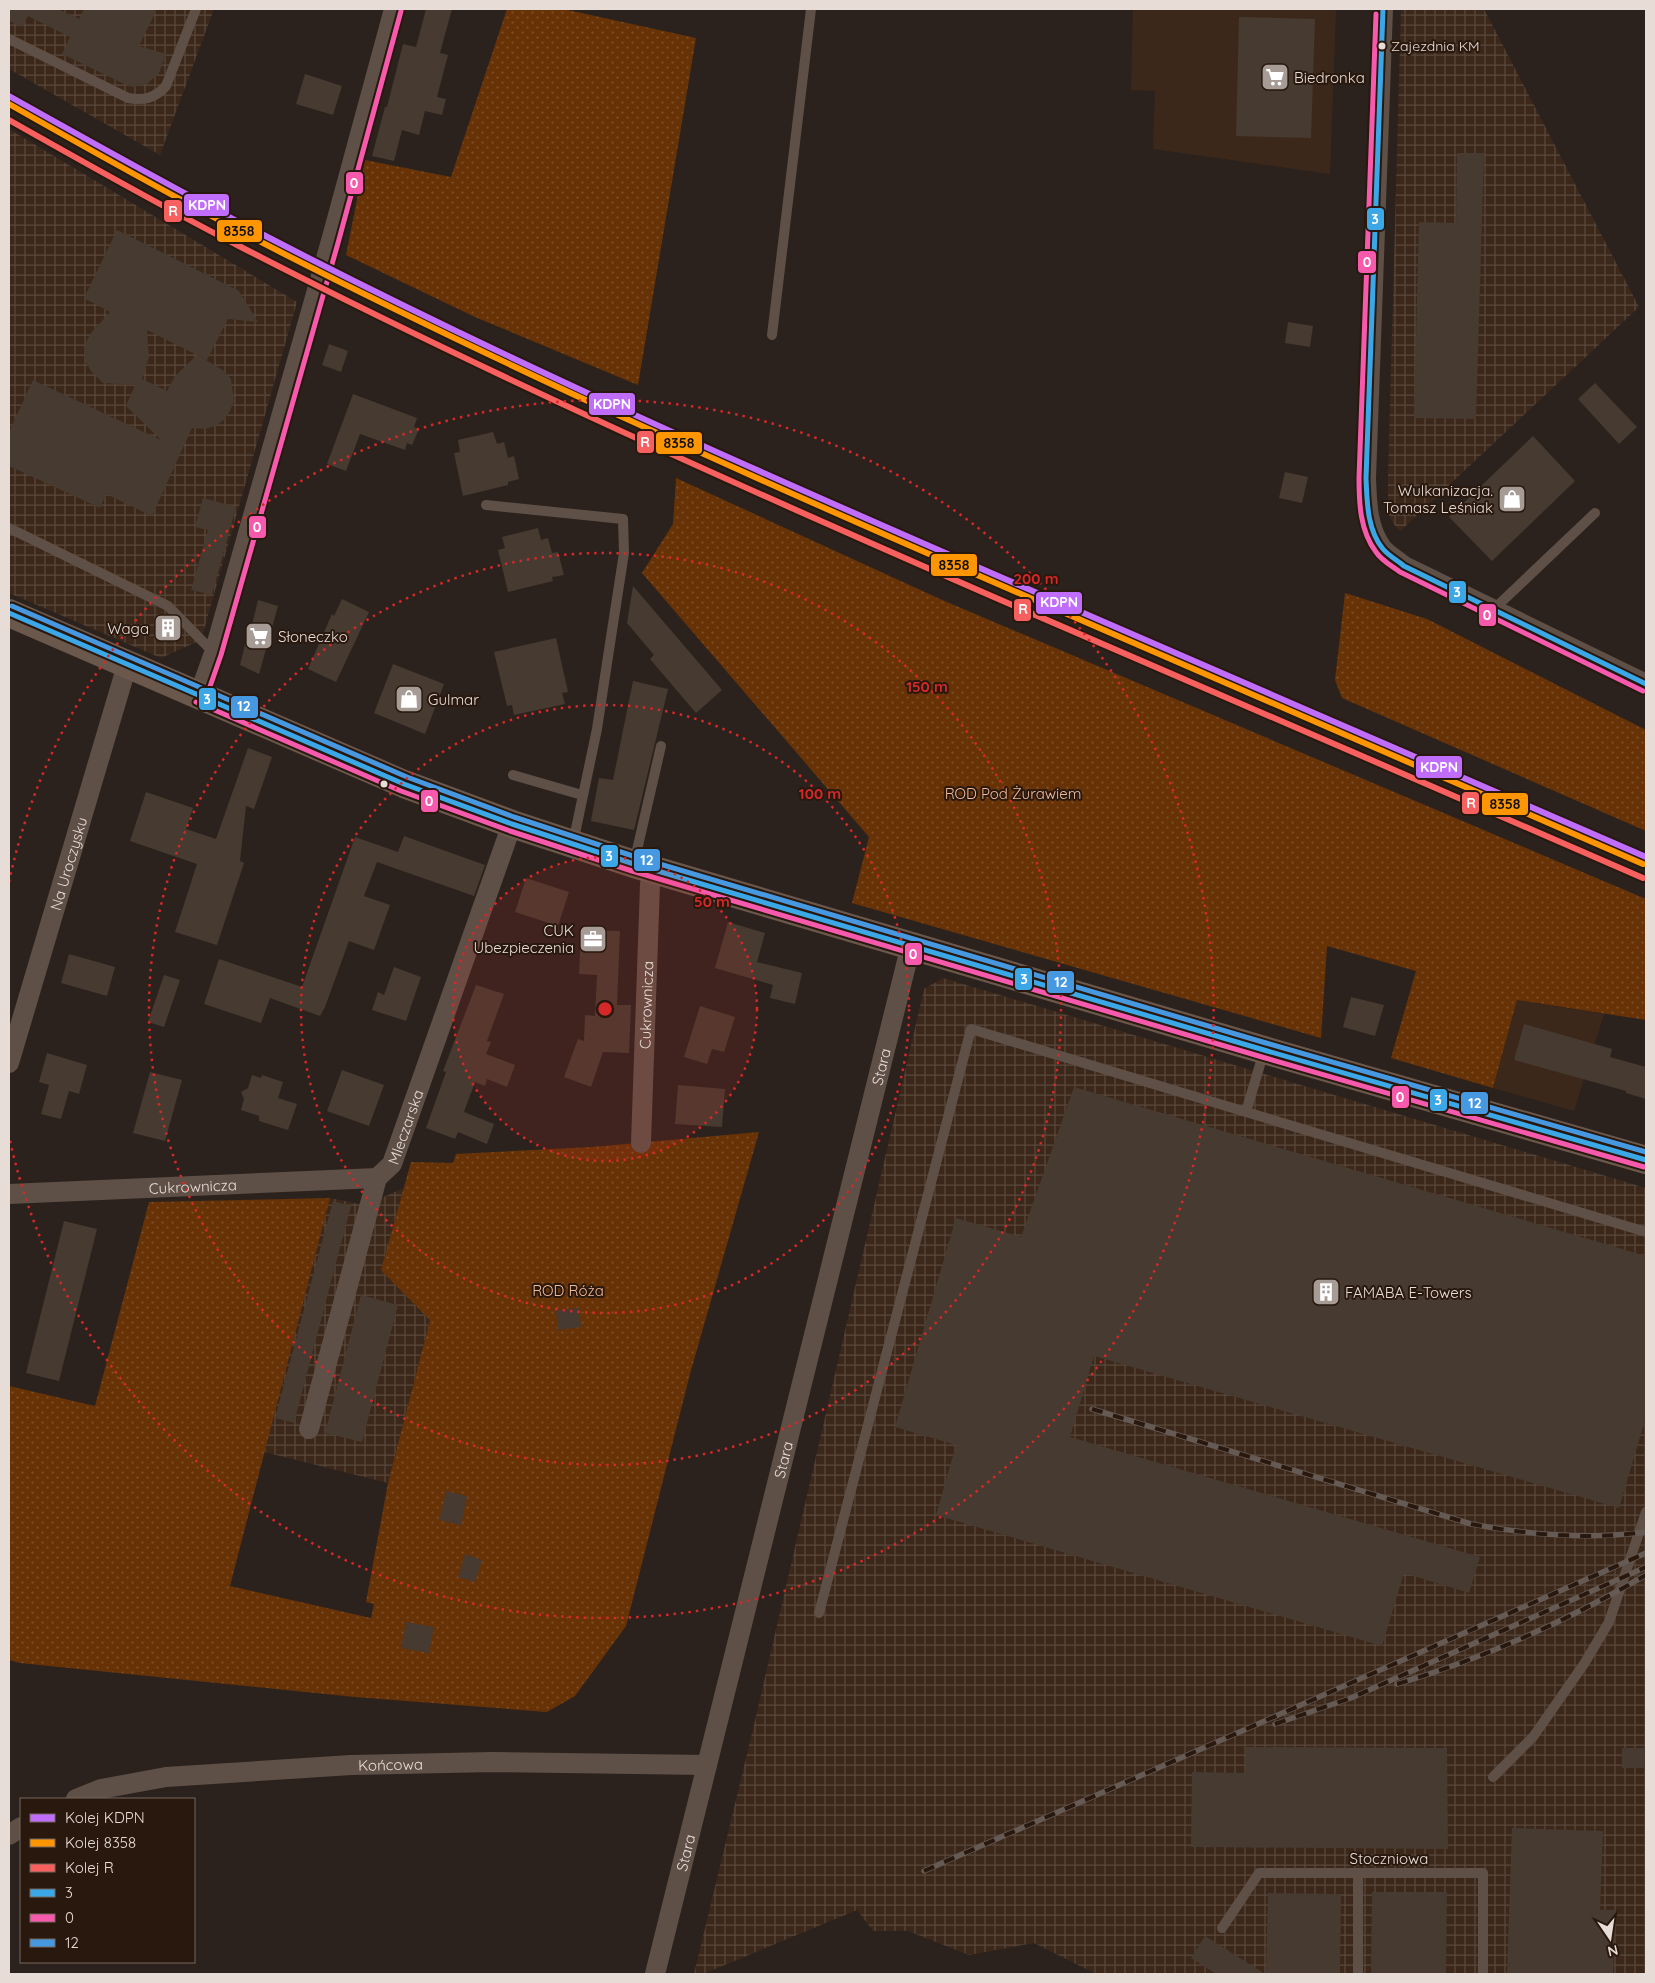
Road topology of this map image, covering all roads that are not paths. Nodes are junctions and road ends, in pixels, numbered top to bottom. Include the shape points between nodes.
1 (196, 9) edge
2 (394, 9) edge
3 (811, 9) edge
4 (1383, 9) edge
5 (9, 40) edge
6 (772, 335) dead end
7 (486, 504) dead end
8 (1595, 513) dead end
9 (9, 528) edge
10 (1494, 609) junction
11 (9, 613) edge
12 (214, 653) junction
13 (126, 665) junction
14 (1646, 684) edge
15 (199, 695) junction
16 (661, 746) dead end
17 (513, 775) dead end
18 (582, 795) junction
19 (512, 824) junction
20 (572, 844) junction
21 (644, 867) junction
22 (911, 945) junction
23 (1264, 1050) junction
24 (9, 1063) edge
25 (1246, 1112) junction
26 (641, 1143) dead end
27 (1646, 1160) edge
28 (377, 1178) junction
29 (9, 1194) edge
30 (1646, 1232) edge
31 (309, 1429) dead end
32 (1646, 1512) edge
33 (819, 1613) dead end
34 (707, 1765) junction
35 (1493, 1777) dead end
36 (78, 1798) edge
37 (20, 1827) edge
38 (9, 1834) edge
39 (1358, 1873) junction
40 (1222, 1928) dead end
41 (655, 1974) edge
42 (1358, 1974) edge
43 (1483, 1974) edge

1 - 5 lane via 166,86 152,98 140,100 128,98
2 - 12 street
3 - 6 lane
4 - 10 street via 1366,478 1368,510 1372,530 1383,549 1404,566
7 - 18 lane via 623,519 624,552 596,729
8 - 10 lane
9 - 12 lane via 168,606
10 - 14 street
11 - 13 main road
12 - 15 street
13 - 15 main road
13 - 24 street, Na Uroczysku
15 - 19 main road via 404,784
16 - 21 lane
17 - 18 lane
18 - 20 lane
19 - 20 main road
19 - 28 street, Mleczarska via 392,1164
20 - 21 main road
21 - 22 main road
21 - 26 street, Cukrownicza via 650,884
22 - 23 main road
22 - 34 street, Stara
23 - 25 lane
23 - 27 main road
25 - 30 lane
25 - 33 lane via 971,1029
28 - 29 street, Cukrownicza
28 - 31 street, Mleczarska
32 - 35 lane via 1609,1622 1533,1737
34 - 36 street, Końcowa via 494,1762 351,1765 166,1778 101,1789
34 - 41 street, Stara
37 - 38 street
39 - 40 lane, Stoczniowa via 1259,1873
39 - 42 lane
39 - 43 lane, Stoczniowa via 1483,1873

